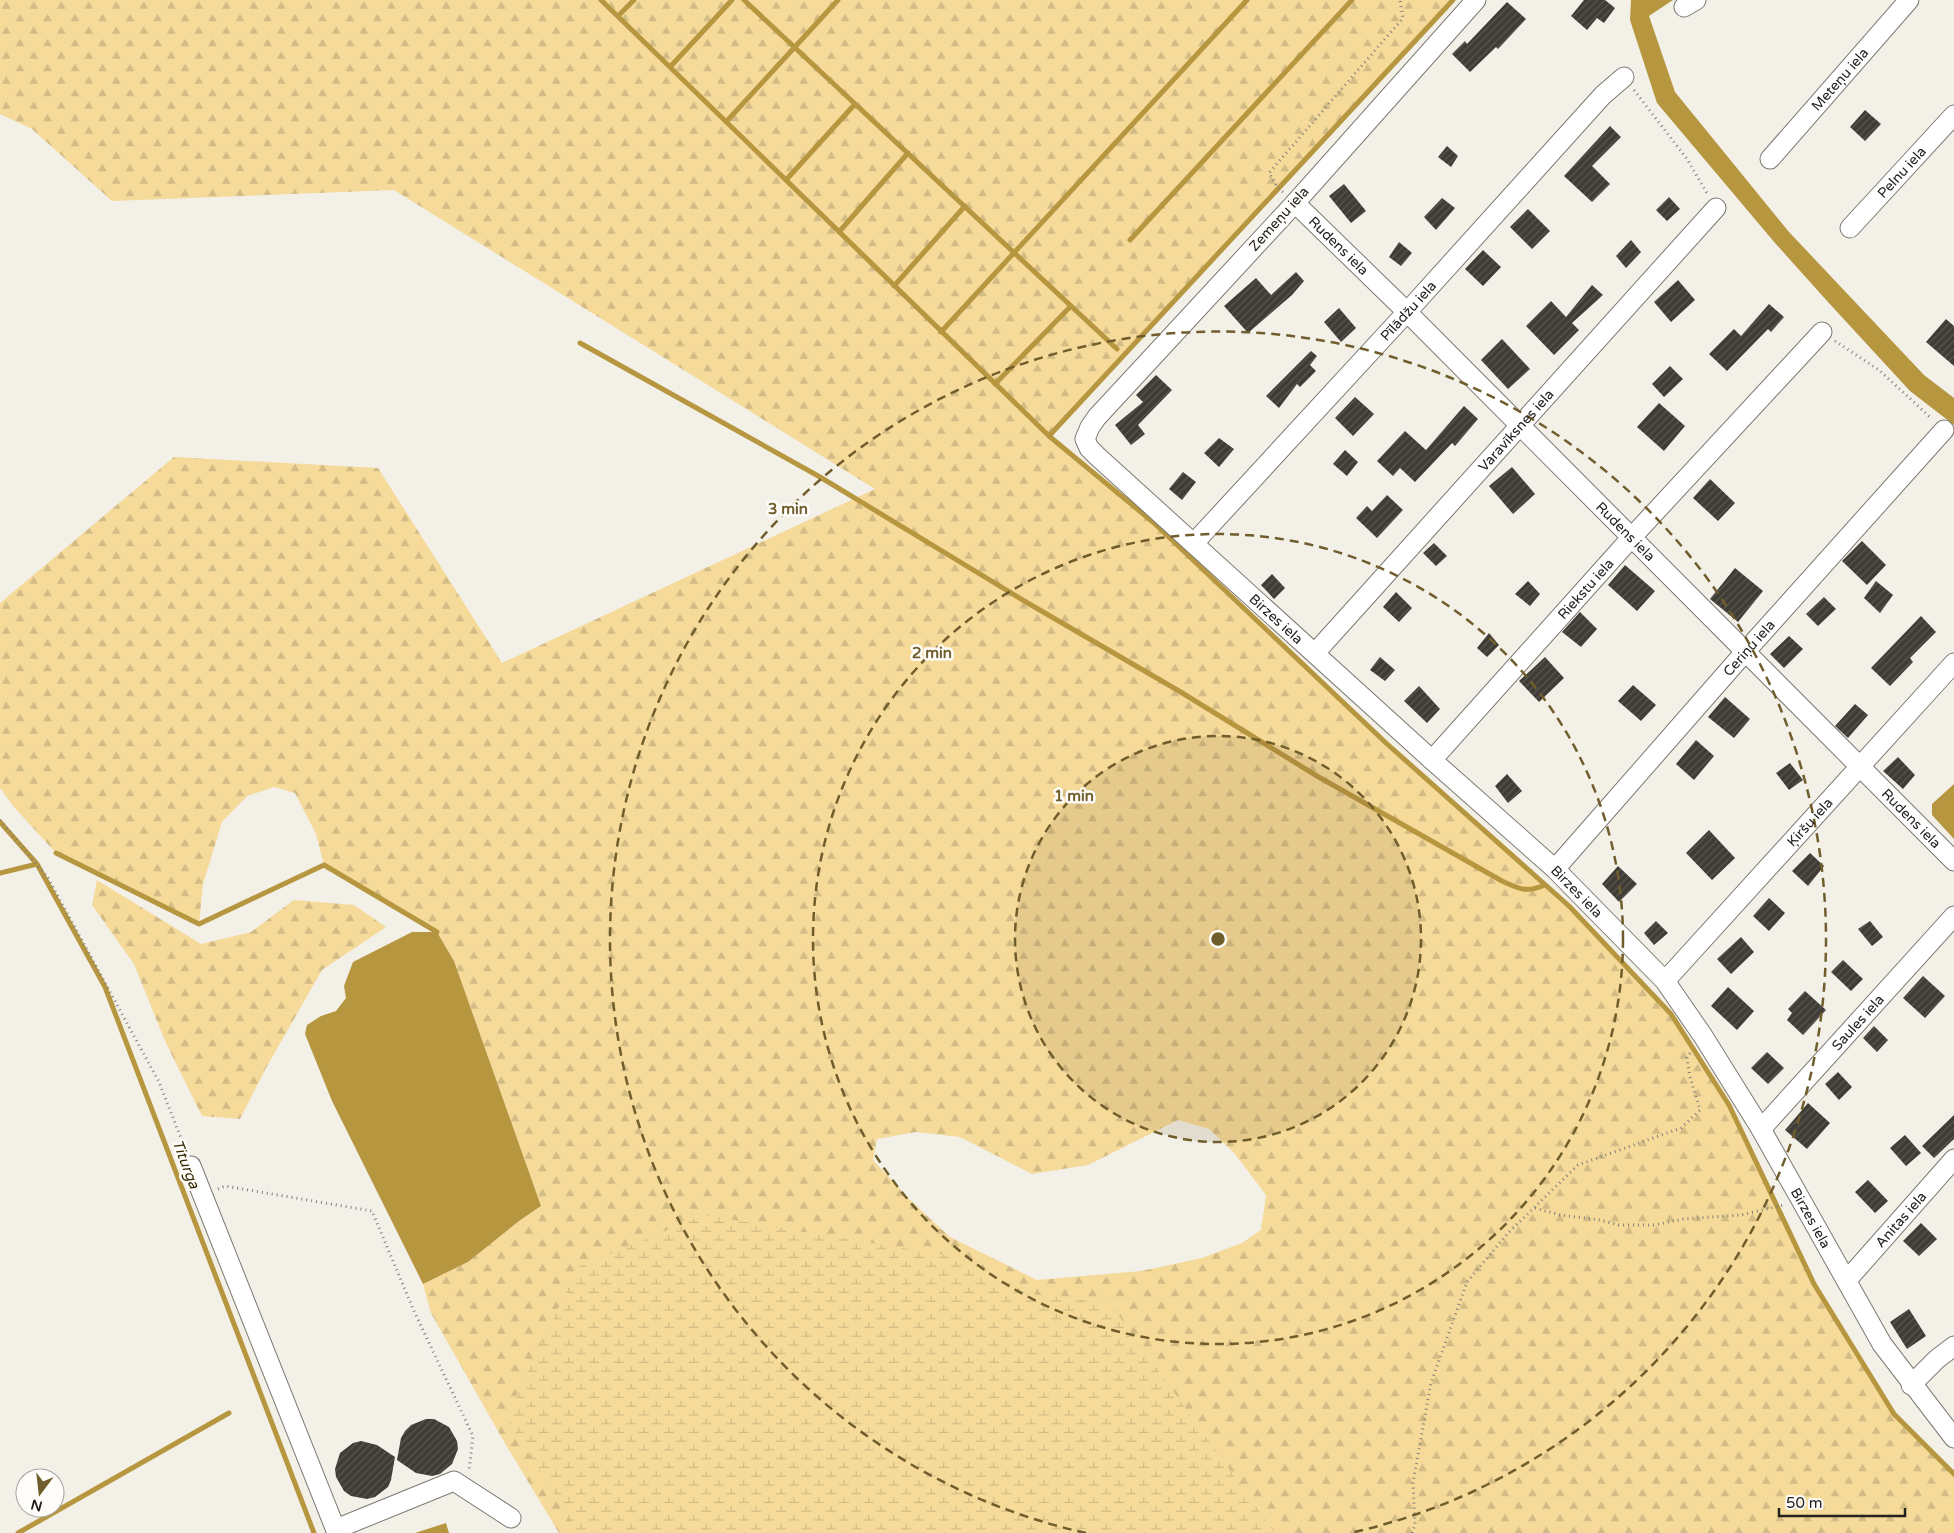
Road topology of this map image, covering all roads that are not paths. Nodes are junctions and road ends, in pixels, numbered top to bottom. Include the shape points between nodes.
1 (1476, 0) edge
2 (1909, 0) edge
3 (1624, 77) road end
4 (1954, 115) edge
5 (1770, 159) dead end
6 (1295, 203) junction
7 (1716, 208) road end
8 (1850, 228) dead end
9 (1407, 312) junction
10 (1822, 332) road end
11 (1520, 427) junction
12 (1944, 430) road end
13 (1086, 439) joint
14 (1631, 538) junction
15 (1194, 543) junction
16 (1745, 652) junction
17 (1315, 653) junction
18 (1954, 663) edge
19 (1432, 760) junction
20 (1860, 766) junction
21 (1954, 861) edge
22 (1555, 869) junction
23 (1954, 916) edge
24 (1665, 982) junction
25 (1761, 1129) junction
26 (1954, 1159) edge
27 (191, 1166) road end
28 (1847, 1280) junction
29 (1954, 1346) edge
30 (1911, 1385) junction
31 (1954, 1438) edge
32 (510, 1518) dead end
33 (337, 1531) edge

1 - 6 street, Zemeņu iela
2 - 5 street, Meteņu iela
3 - 9 street, Pīlādžu iela via 1603,96
4 - 8 street, Pelnu iela
6 - 9 street, Rudens iela
6 - 13 street, Zemeņu iela via 1097,417
7 - 11 street, Varavīksnes iela
9 - 11 street, Rudens iela
9 - 15 street, Pīlādžu iela
10 - 14 street, Riekstu iela
11 - 14 street, Rudens iela
11 - 17 street, Varavīksnes iela
12 - 16 street, Ceriņu iela
13 - 15 street, Birzes iela via 1096,456
14 - 16 street, Rudens iela
14 - 19 street, Riekstu iela
15 - 17 street, Birzes iela
16 - 20 street, Rudens iela
16 - 22 street, Ceriņu iela
17 - 19 street, Birzes iela
18 - 20 street, Ķiršu iela
19 - 22 street, Birzes iela
20 - 21 street, Rudens iela
20 - 24 street, Ķiršu iela
22 - 24 street, Birzes iela
23 - 25 street, Saules iela
24 - 25 street, Birzes iela
25 - 28 street, Birzes iela
26 - 28 street, Anitas iela
27 - 33 street
28 - 30 street, Birzes iela via 1882,1344
29 - 30 street
30 - 31 street, Birzes iela
32 - 33 street via 454,1481

